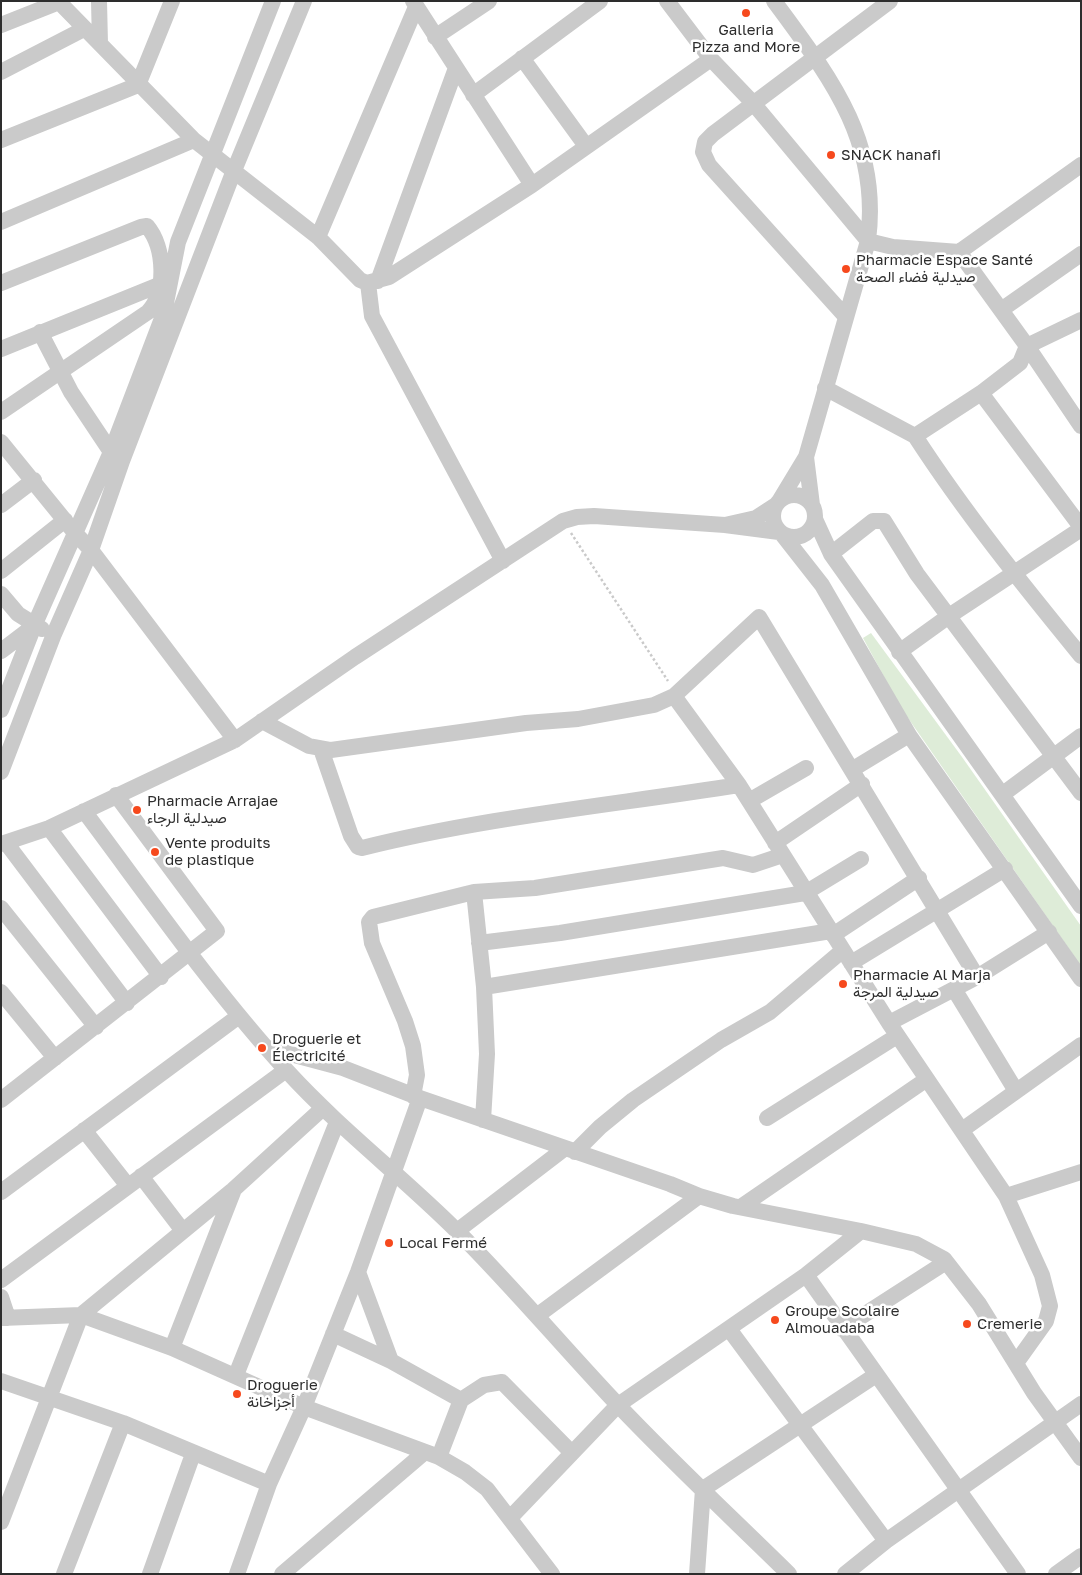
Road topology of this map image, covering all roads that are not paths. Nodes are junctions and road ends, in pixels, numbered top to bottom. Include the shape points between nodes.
1 (99, 1) edge
2 (172, 1) edge
3 (273, 1) edge
4 (304, 1) edge
5 (489, 1) edge
6 (600, 1) edge
7 (667, 1) edge
8 (774, 1) edge
9 (890, 1) edge
10 (58, 2) edge
11 (415, 4) edge
12 (867, 8) edge
13 (1, 25) edge
14 (84, 29) junction
15 (436, 37) junction
16 (100, 44) junction
17 (815, 57) junction
18 (522, 58) junction
19 (711, 59) junction
20 (456, 68) junction
21 (1, 72) edge
22 (138, 85) junction
23 (473, 95) junction
24 (753, 103) junction
25 (1, 140) edge
26 (194, 140) junction
27 (586, 146) junction
28 (212, 155) junction
29 (1081, 165) edge
30 (233, 173) junction
31 (532, 185) junction
32 (1, 222) edge
33 (318, 237) junction
34 (868, 240) junction
35 (959, 252) junction
36 (1081, 254) edge
37 (373, 282) junction
38 (1, 283) edge
39 (159, 285) junction
40 (1001, 310) junction
41 (846, 317) junction
42 (1081, 320) edge
43 (40, 332) junction
44 (1027, 346) junction
45 (1, 349) edge
46 (60, 371) junction
47 (825, 388) junction
48 (981, 393) junction
49 (1, 412) edge
50 (1081, 426) edge
51 (915, 436) junction
52 (2, 444) edge
53 (117, 456) junction
54 (806, 457) junction
55 (34, 480) junction
56 (778, 502) junction
57 (1, 506) edge
58 (813, 512) junction
59 (65, 520) junction
60 (725, 525) junction
61 (1081, 528) edge
62 (75, 533) junction
63 (781, 533) junction
64 (91, 550) junction
65 (831, 554) junction
66 (502, 561) junction
67 (1, 571) edge
68 (1013, 573) junction
69 (1, 594) edge
70 (949, 616) junction
71 (34, 626) junction
72 (54, 634) junction
73 (1, 651) edge
74 (899, 652) junction
75 (1081, 656) edge
76 (674, 696) junction
77 (1, 710) edge
78 (262, 722) junction
79 (909, 735) junction
80 (1081, 736) edge
81 (235, 740) junction
82 (321, 749) junction
83 (1054, 757) junction
84 (3, 761) edge
85 (806, 768) dead end
86 (852, 769) junction
87 (862, 784) junction
88 (739, 785) junction
89 (1081, 793) edge
90 (1003, 794) junction
91 (116, 795) junction
92 (749, 801) junction
93 (84, 811) junction
94 (49, 828) junction
95 (4, 844) edge
96 (779, 849) junction
97 (861, 858) dead end
98 (1005, 869) junction
99 (919, 878) junction
100 (474, 892) junction
101 (805, 893) junction
102 (1081, 906) edge
103 (1, 908) edge
104 (938, 909) junction
105 (1049, 932) junction
106 (832, 933) junction
107 (479, 943) junction
108 (190, 954) junction
109 (847, 957) junction
110 (161, 976) junction
111 (977, 977) junction
112 (1081, 979) edge
113 (484, 987) junction
114 (954, 989) junction
115 (1, 992) edge
116 (127, 1003) junction
117 (239, 1016) junction
118 (96, 1027) junction
119 (893, 1030) junction
120 (1081, 1045) edge
121 (268, 1048) junction
122 (56, 1058) junction
123 (286, 1070) junction
124 (927, 1079) junction
125 (1016, 1091) junction
126 (416, 1097) junction
127 (1, 1100) edge
128 (323, 1108) junction
129 (767, 1118) dead end
130 (484, 1120) junction
131 (337, 1122) junction
132 (84, 1130) junction
133 (962, 1130) junction
134 (569, 1151) junction
135 (392, 1170) junction
136 (1081, 1172) edge
137 (135, 1181) junction
138 (234, 1190) junction
139 (1, 1192) edge
140 (699, 1196) junction
141 (1006, 1196) junction
142 (742, 1206) junction
143 (861, 1230) junction
144 (183, 1231) junction
145 (457, 1231) junction
146 (946, 1262) junction
147 (358, 1272) junction
148 (806, 1275) junction
149 (1, 1280) edge
150 (1, 1297) edge
151 (81, 1315) junction
152 (538, 1315) junction
153 (4, 1318) edge
154 (842, 1328) junction
155 (729, 1329) junction
156 (334, 1334) junction
157 (172, 1348) junction
158 (390, 1361) junction
159 (1016, 1363) junction
160 (236, 1375) junction
161 (876, 1375) junction
162 (1, 1381) edge
163 (51, 1397) junction
164 (461, 1400) junction
165 (1081, 1404) edge
166 (618, 1405) junction
167 (304, 1407) junction
168 (1055, 1422) junction
169 (123, 1423) junction
170 (801, 1425) junction
171 (572, 1453) junction
172 (194, 1454) junction
173 (432, 1455) junction
174 (1081, 1458) edge
175 (269, 1484) junction
176 (703, 1489) junction
177 (958, 1489) junction
178 (510, 1518) junction
179 (1, 1522) edge
180 (886, 1541) junction
181 (1081, 1556) edge
182 (64, 1574) edge
183 (150, 1574) edge
184 (238, 1574) edge
185 (282, 1574) edge
186 (552, 1574) edge
187 (697, 1574) edge
188 (789, 1574) edge
189 (845, 1574) edge
190 (1018, 1574) edge
191 (1056, 1574) edge

1 - 16 street
2 - 22 street
3 - 28 street
4 - 30 street
5 - 15 street
6 - 18 street
7 - 19 street
8 - 17 street
9 - 12 street
10 - 13 street
10 - 14 street
11 - 15 street
11 - 33 street
12 - 17 street
14 - 16 street
14 - 21 street
15 - 20 street
16 - 22 street
17 - 24 street
17 - 34 street via 835,86 859,141 870,187 872,213
18 - 23 street
18 - 27 street
19 - 24 street
19 - 27 street
20 - 23 street
20 - 37 street
22 - 25 street
22 - 26 street
23 - 31 street
24 - 34 street
24 - 41 street via 705,142 705,159
26 - 28 street
26 - 32 street
27 - 31 street
28 - 30 street
28 - 53 street via 178,242 164,313
29 - 35 street
30 - 33 street
30 - 53 street
31 - 37 street via 389,277
33 - 37 street via 360,280
34 - 35 street via 893,247
34 - 41 street
35 - 40 street
36 - 40 street
37 - 66 street via 372,316
38 - 39 street via 147,226 156,240 161,272
39 - 43 street
39 - 46 street via 156,301 148,312
40 - 44 street
41 - 47 street
42 - 44 street
43 - 45 street
43 - 46 street
44 - 48 street via 1020,363
44 - 50 street
46 - 49 street
46 - 53 street
47 - 51 street
47 - 54 street
48 - 51 street
48 - 61 street
51 - 68 street
52 - 55 street
53 - 62 street
53 - 64 street
54 - 56 street
54 - 58 street
55 - 57 street
55 - 59 street
56 - 58 street via 793,495 807,500
56 - 60 street via 756,518
56 - 63 street via 772,518
58 - 63 street via 812,526 802,536 796,538
58 - 65 street
59 - 62 street
59 - 67 street
60 - 63 street
60 - 66 street via 577,517 564,521
61 - 68 street
62 - 64 street
62 - 71 street
63 - 79 street via 822,585
64 - 72 street
64 - 81 street
65 - 70 street via 873,522 884,521
65 - 74 street
66 - 78 street
68 - 70 street
68 - 75 street
69 - 71 street via 18,614
70 - 74 street
70 - 83 street
71 - 72 street
71 - 73 street
71 - 77 street
72 - 84 street
74 - 90 street
76 - 82 street via 640,708 578,719
76 - 86 street via 760,617
76 - 88 street
78 - 81 street
78 - 82 street
79 - 86 street
79 - 98 street
80 - 83 street
81 - 91 street
82 - 88 street via 352,836 362,848 540,812
83 - 89 street
83 - 90 street
85 - 92 street
86 - 87 street
87 - 96 street
87 - 99 street
88 - 92 street
90 - 102 street
91 - 93 street
91 - 108 street via 215,926 217,931 214,935
92 - 96 street
93 - 94 street
93 - 108 street
94 - 95 street
94 - 110 street
95 - 116 street
96 - 100 street via 753,865 723,858 535,888
96 - 101 street
97 - 101 street
98 - 104 street
98 - 105 street
99 - 104 street
99 - 106 street
100 - 107 street
100 - 126 street via 392,911 370,920 372,943 415,1053
101 - 106 street
101 - 107 street
103 - 118 street
104 - 109 street
104 - 111 street
105 - 111 street
105 - 112 street
106 - 109 street
106 - 113 street
107 - 113 street
108 - 110 street
108 - 117 street
109 - 119 street
109 - 134 street via 770,1012 720,1040 633,1100
110 - 116 street
111 - 114 street
113 - 130 street via 487,1054
114 - 119 street
114 - 125 street
115 - 122 street
116 - 118 street
117 - 121 street
117 - 132 street
118 - 122 street
119 - 124 street
119 - 129 street
120 - 125 street
121 - 123 street
121 - 126 street via 343,1068
122 - 127 street
123 - 128 street
123 - 137 street
124 - 133 street
124 - 142 street
125 - 133 street
126 - 130 street
126 - 135 street
128 - 131 street
128 - 138 street
130 - 134 street
131 - 135 street
131 - 160 street
132 - 137 street
132 - 139 street
133 - 141 street
134 - 140 street
134 - 145 street
135 - 145 street
135 - 147 street
136 - 141 street
137 - 144 street
137 - 149 street
138 - 144 street
138 - 157 street
140 - 142 street
140 - 152 street
141 - 159 street via 1042,1275 1050,1306 1046,1321
142 - 143 street
143 - 146 street via 916,1244
143 - 148 street
144 - 151 street
145 - 152 street
146 - 154 street
146 - 159 street via 979,1304
147 - 156 street
147 - 158 street
148 - 154 street
148 - 155 street
150 - 153 street
151 - 153 street
151 - 157 street
151 - 163 street
152 - 166 street
154 - 161 street
155 - 166 street
155 - 170 street
156 - 158 street
156 - 167 street
157 - 160 street
158 - 164 street
159 - 168 street
160 - 167 street
161 - 170 street
161 - 177 street
162 - 163 street
163 - 169 street
163 - 179 street
164 - 171 street via 484,1385 502,1382
164 - 173 street
165 - 168 street
166 - 171 street
166 - 176 street
167 - 173 street
167 - 175 street
168 - 174 street
168 - 177 street
169 - 172 street
169 - 182 street
170 - 176 street
170 - 180 street
171 - 178 street
172 - 175 street
172 - 183 street
173 - 178 street via 465,1472 487,1489
173 - 185 street
175 - 184 street
176 - 187 street
176 - 188 street
177 - 180 street
177 - 190 street
178 - 186 street
180 - 189 street
181 - 191 street

